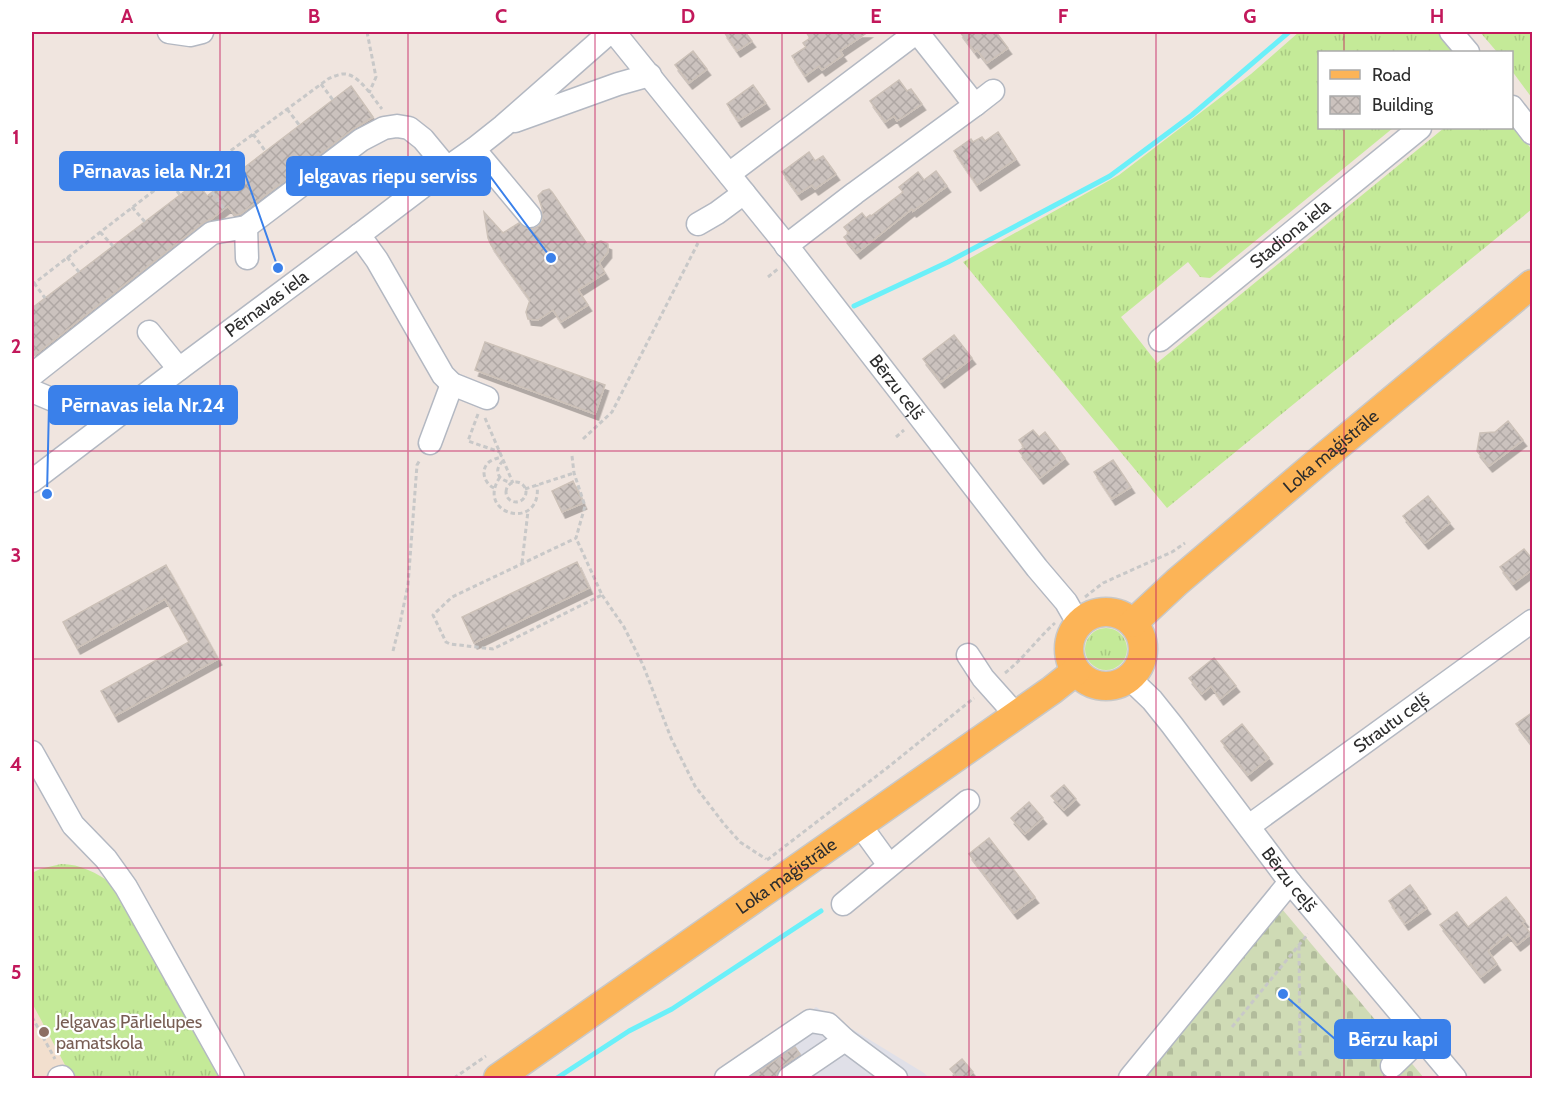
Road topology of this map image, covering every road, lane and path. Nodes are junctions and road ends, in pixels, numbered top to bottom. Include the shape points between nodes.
1 (169, 32) edge
2 (202, 32) edge
3 (367, 32) edge
4 (612, 32) edge
5 (1451, 32) edge
6 (1467, 51) edge
7 (650, 75) junction
8 (321, 84) junction
9 (993, 91) dead end
10 (369, 93) junction
11 (333, 100) dead end
12 (975, 105) junction
13 (1513, 107) edge
14 (287, 109) junction
15 (300, 126) dead end
16 (398, 126) junction
17 (503, 126) junction
18 (1419, 129) edge
19 (1533, 133) edge
20 (253, 134) junction
21 (474, 149) junction
22 (266, 152) dead end
23 (219, 159) junction
24 (447, 168) junction
25 (199, 174) junction
26 (729, 174) junction
27 (233, 177) dead end
28 (168, 179) junction
29 (744, 193) junction
30 (180, 195) dead end
31 (132, 207) junction
32 (530, 216) dead end
33 (708, 219) joint
34 (145, 222) dead end
35 (242, 228) junction
36 (100, 231) junction
37 (359, 235) junction
38 (113, 246) dead end
39 (786, 246) junction
40 (67, 258) junction
41 (247, 258) dead end
42 (79, 272) dead end
43 (33, 284) edge
44 (1533, 284) edge
45 (45, 298) dead end
46 (149, 332) dead end
47 (1160, 340) dead end
48 (179, 369) junction
49 (32, 375) edge
50 (452, 384) junction
51 (32, 391) edge
52 (483, 401) junction
53 (58, 402) dead end
54 (583, 439) dead end
55 (430, 443) joint
56 (500, 452) junction
57 (572, 456) dead end
58 (503, 459) junction
59 (574, 473) junction
60 (500, 477) junction
61 (32, 481) edge
62 (513, 483) junction
63 (537, 485) junction
64 (494, 488) junction
65 (525, 489) junction
66 (528, 511) junction
67 (576, 538) junction
68 (522, 564) junction
69 (602, 595) junction
70 (1071, 611) junction
71 (1533, 621) edge
72 (1133, 623) junction
73 (393, 651) dead end
74 (968, 655) dead end
75 (1076, 671) junction
76 (1129, 678) junction
77 (990, 685) junction
78 (1016, 716) junction
79 (32, 752) edge
80 (968, 801) dead end
81 (860, 825) junction
82 (1249, 826) junction
83 (767, 859) junction
84 (889, 865) junction
85 (758, 866) dead end
86 (1290, 882) junction
87 (843, 904) dead end
88 (1321, 919) junction
89 (1299, 944) junction
90 (32, 1017) edge
91 (1232, 1027) dead end
92 (1421, 1038) junction
93 (845, 1040) junction
94 (1300, 1057) dead end
95 (495, 1065) edge
96 (1392, 1066) dead end
97 (884, 1075) edge
98 (61, 1078) edge
99 (233, 1078) edge
100 (454, 1078) edge
101 (726, 1078) edge
102 (789, 1078) edge
103 (1130, 1078) edge
104 (1455, 1078) edge

1 - 2 street
3 - 10 path via 376,77
4 - 7 street, Bērzu ceļš
4 - 17 street, Pērnavas iela
5 - 6 street
7 - 17 street
7 - 26 street, Bērzu ceļš
8 - 10 path via 340,74 350,74
8 - 11 path
8 - 14 path
9 - 12 street
10 - 16 path
12 - 26 street via 917,32
12 - 39 street
13 - 19 street
14 - 15 path
14 - 20 path
16 - 24 street via 423,139
16 - 35 street via 384,128 361,140
17 - 21 street, Pērnavas iela
18 - 47 street, Stadiona iela
20 - 22 path
20 - 23 path
21 - 24 street, Pērnavas iela
21 - 32 street
23 - 25 path
23 - 27 path
24 - 37 street, Pērnavas iela
25 - 28 path via 191,162
25 - 35 path
26 - 29 street, Bērzu ceļš
28 - 30 path
28 - 31 path
29 - 33 street
29 - 39 street, Bērzu ceļš
31 - 34 path
31 - 36 path
33 - 54 path via 612,411
35 - 41 street
35 - 49 street via 212,233
36 - 38 path
36 - 40 path
37 - 48 street, Pērnavas iela
37 - 50 street
39 - 70 street, Bērzu ceļš
40 - 42 path
40 - 43 path
43 - 45 path
44 - 72 main road, Loka maģistrāle
46 - 48 street
48 - 61 street, Pērnavas iela
50 - 52 street
50 - 55 street
51 - 53 street
52 - 56 path
52 - 56 path via 468,441
55 - 73 path via 417,465 408,585
56 - 58 path
57 - 59 path
58 - 60 path via 496,470
58 - 62 path
58 - 64 path via 494,459 484,469 486,481
59 - 63 path
59 - 67 path via 585,506
60 - 62 path
60 - 64 path
62 - 65 path via 522,484
62 - 65 path via 507,486 506,493 511,501 523,498
63 - 65 path
63 - 66 path via 537,501
64 - 66 path via 495,500 504,511
66 - 68 path
67 - 68 path
67 - 69 path
68 - 69 path via 452,597 433,615 446,642 493,649
69 - 83 path via 643,665 671,738 695,786 723,825 740,842
70 - 72 main road via 1088,615 1112,611
70 - 75 main road via 1068,647
70 - 77 path
71 - 82 street, Strautu ceļš
72 - 76 main road via 1143,645 1138,669
74 - 77 street
75 - 76 main road via 1095,685 1119,685
75 - 78 main road, Loka maģistrāle
76 - 82 street, Bērzu ceļš via 1152,700
77 - 78 street
77 - 83 path
78 - 81 main road, Loka maģistrāle
79 - 99 street via 73,825 126,887
80 - 84 street
81 - 84 street
81 - 95 main road, Loka maģistrāle
82 - 86 street, Bērzu ceļš
83 - 85 path
84 - 87 street
86 - 88 street, Bērzu ceļš
86 - 103 street
88 - 89 path
88 - 92 street, Bērzu ceļš
89 - 91 path
89 - 94 path
90 - 98 path via 60,1068
92 - 96 street
92 - 104 street, Bērzu ceļš
93 - 97 street
93 - 101 street via 828,1024 810,1021
93 - 102 street
95 - 100 path

